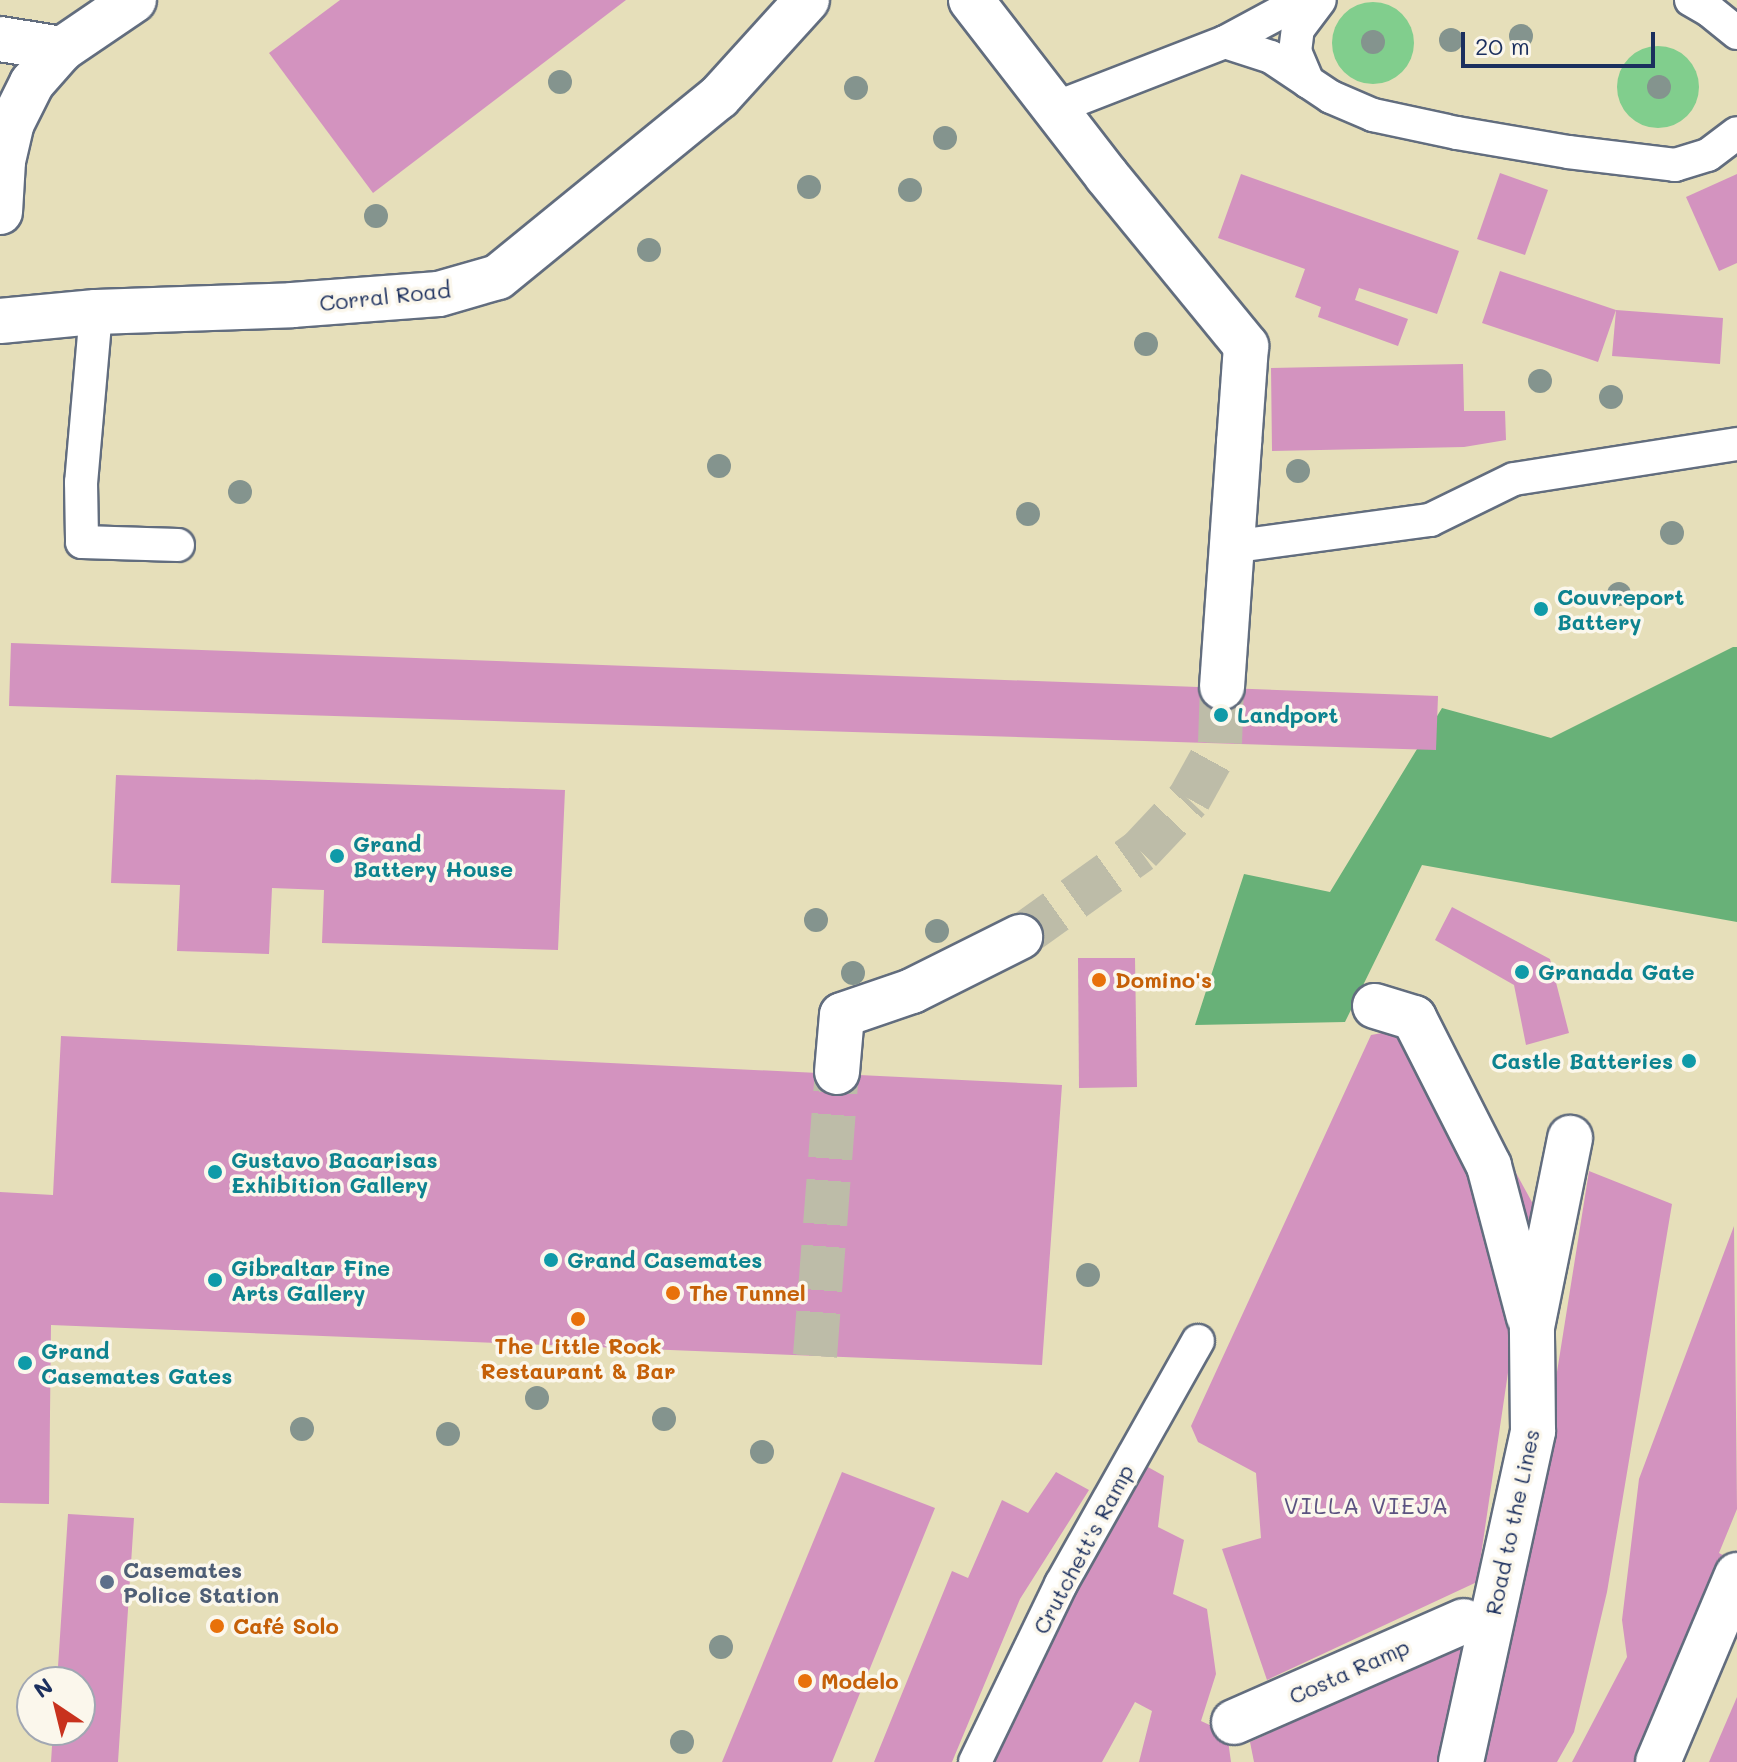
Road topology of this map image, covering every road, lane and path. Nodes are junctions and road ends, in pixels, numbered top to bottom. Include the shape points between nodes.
1 (134, 0) edge
2 (807, 0) edge
3 (971, 0) edge
4 (1303, 0) edge
5 (1320, 0) edge
6 (1691, 0) edge
7 (1737, 33) edge
8 (0, 39) edge
9 (1225, 42) junction
10 (62, 49) junction
11 (1308, 82) junction
12 (1055, 108) junction
13 (1737, 133) edge
14 (0, 212) edge
15 (96, 312) junction
16 (0, 321) edge
17 (1737, 444) edge
18 (178, 545) dead end
19 (1230, 547) junction
20 (1222, 687) tunnel mouth
21 (1020, 937) tunnel mouth
22 (1375, 1006) dead end
23 (837, 1072) tunnel mouth
24 (1570, 1138) dead end
25 (1532, 1327) junction
26 (1198, 1341) dead end
27 (1737, 1575) edge
28 (1464, 1621) dead end
29 (1234, 1722) dead end
30 (975, 1762) edge
31 (1461, 1762) edge
32 (1658, 1762) edge

1 - 10 street
2 - 15 street, Corral Road via 719,97 498,277 439,294
3 - 12 street
4 - 9 lane
5 - 11 lane via 1298,29 1295,52
6 - 7 lane
8 - 10 street
9 - 11 lane via 1271,57
9 - 12 lane
10 - 14 street via 32,83 11,125
11 - 13 lane via 1373,115 1643,163 1675,165 1708,155
12 - 19 street via 1246,346
15 - 16 street, Corral Road
15 - 18 lane via 81,482 82,542
17 - 19 lane via 1514,479 1430,520
19 - 20 street
21 - 23 street via 912,991 842,1015
22 - 25 street via 1414,1018 1489,1166
24 - 25 street, Road to the Lines
25 - 31 street, Road to the Lines via 1533,1431
26 - 30 lane, Crutchett's Ramp via 1061,1584
27 - 32 street
28 - 29 street, Costa Ramp

